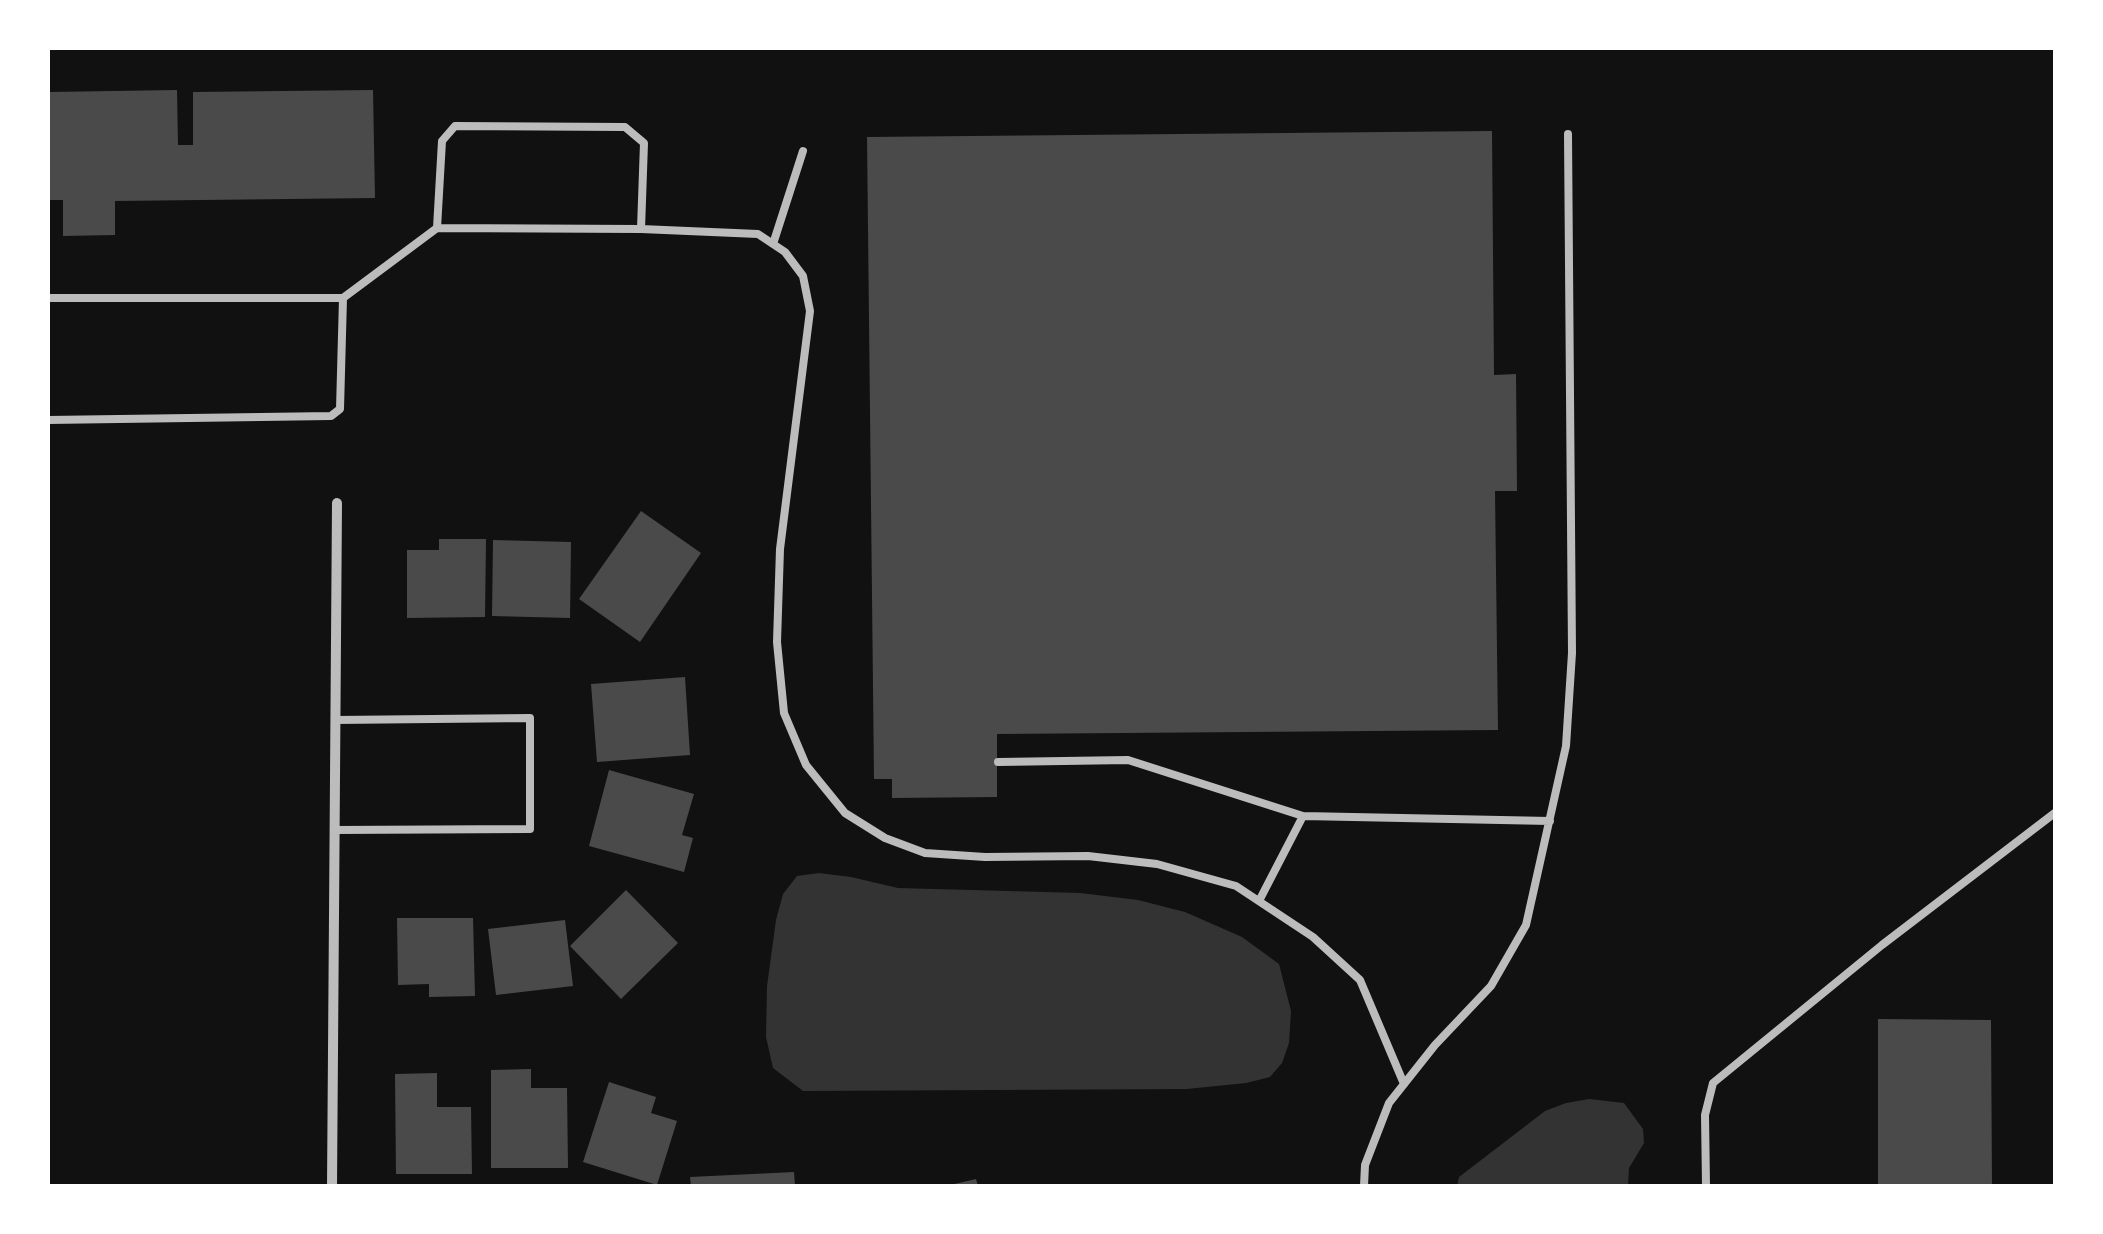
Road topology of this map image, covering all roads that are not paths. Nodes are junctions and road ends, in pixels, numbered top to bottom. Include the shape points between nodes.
1 (1568, 134) dead end
2 (803, 150) dead end
3 (437, 228) junction
4 (640, 229) junction
5 (772, 244) junction
6 (48, 298) edge
7 (343, 298) junction
8 (48, 420) edge
9 (337, 504) dead end
10 (335, 720) junction
11 (998, 762) dead end
12 (2056, 812) edge
13 (1303, 816) junction
14 (1550, 822) junction
15 (334, 830) junction
16 (1259, 901) junction
17 (1404, 1084) junction
18 (332, 1186) edge
19 (1364, 1186) edge
20 (1706, 1186) edge

1 - 14 lane via 1572,653 1566,746
2 - 5 lane
3 - 4 lane
3 - 4 lane via 442,140 454,126 587,126 625,127 644,143
3 - 7 lane
4 - 5 lane via 758,234
5 - 16 lane via 803,276 810,311 780,549 778,642 784,713 806,765 844,812 925,853 1157,864 1236,886
6 - 7 lane
7 - 8 lane via 340,408 330,416
9 - 10 street
10 - 15 street
10 - 15 lane via 530,718 530,829
11 - 13 lane via 1128,760
12 - 20 lane via 1713,1083
13 - 14 lane
13 - 16 lane
14 - 17 lane via 1526,925 1491,986
15 - 18 street
16 - 17 lane via 1360,980
17 - 19 lane via 1389,1103

